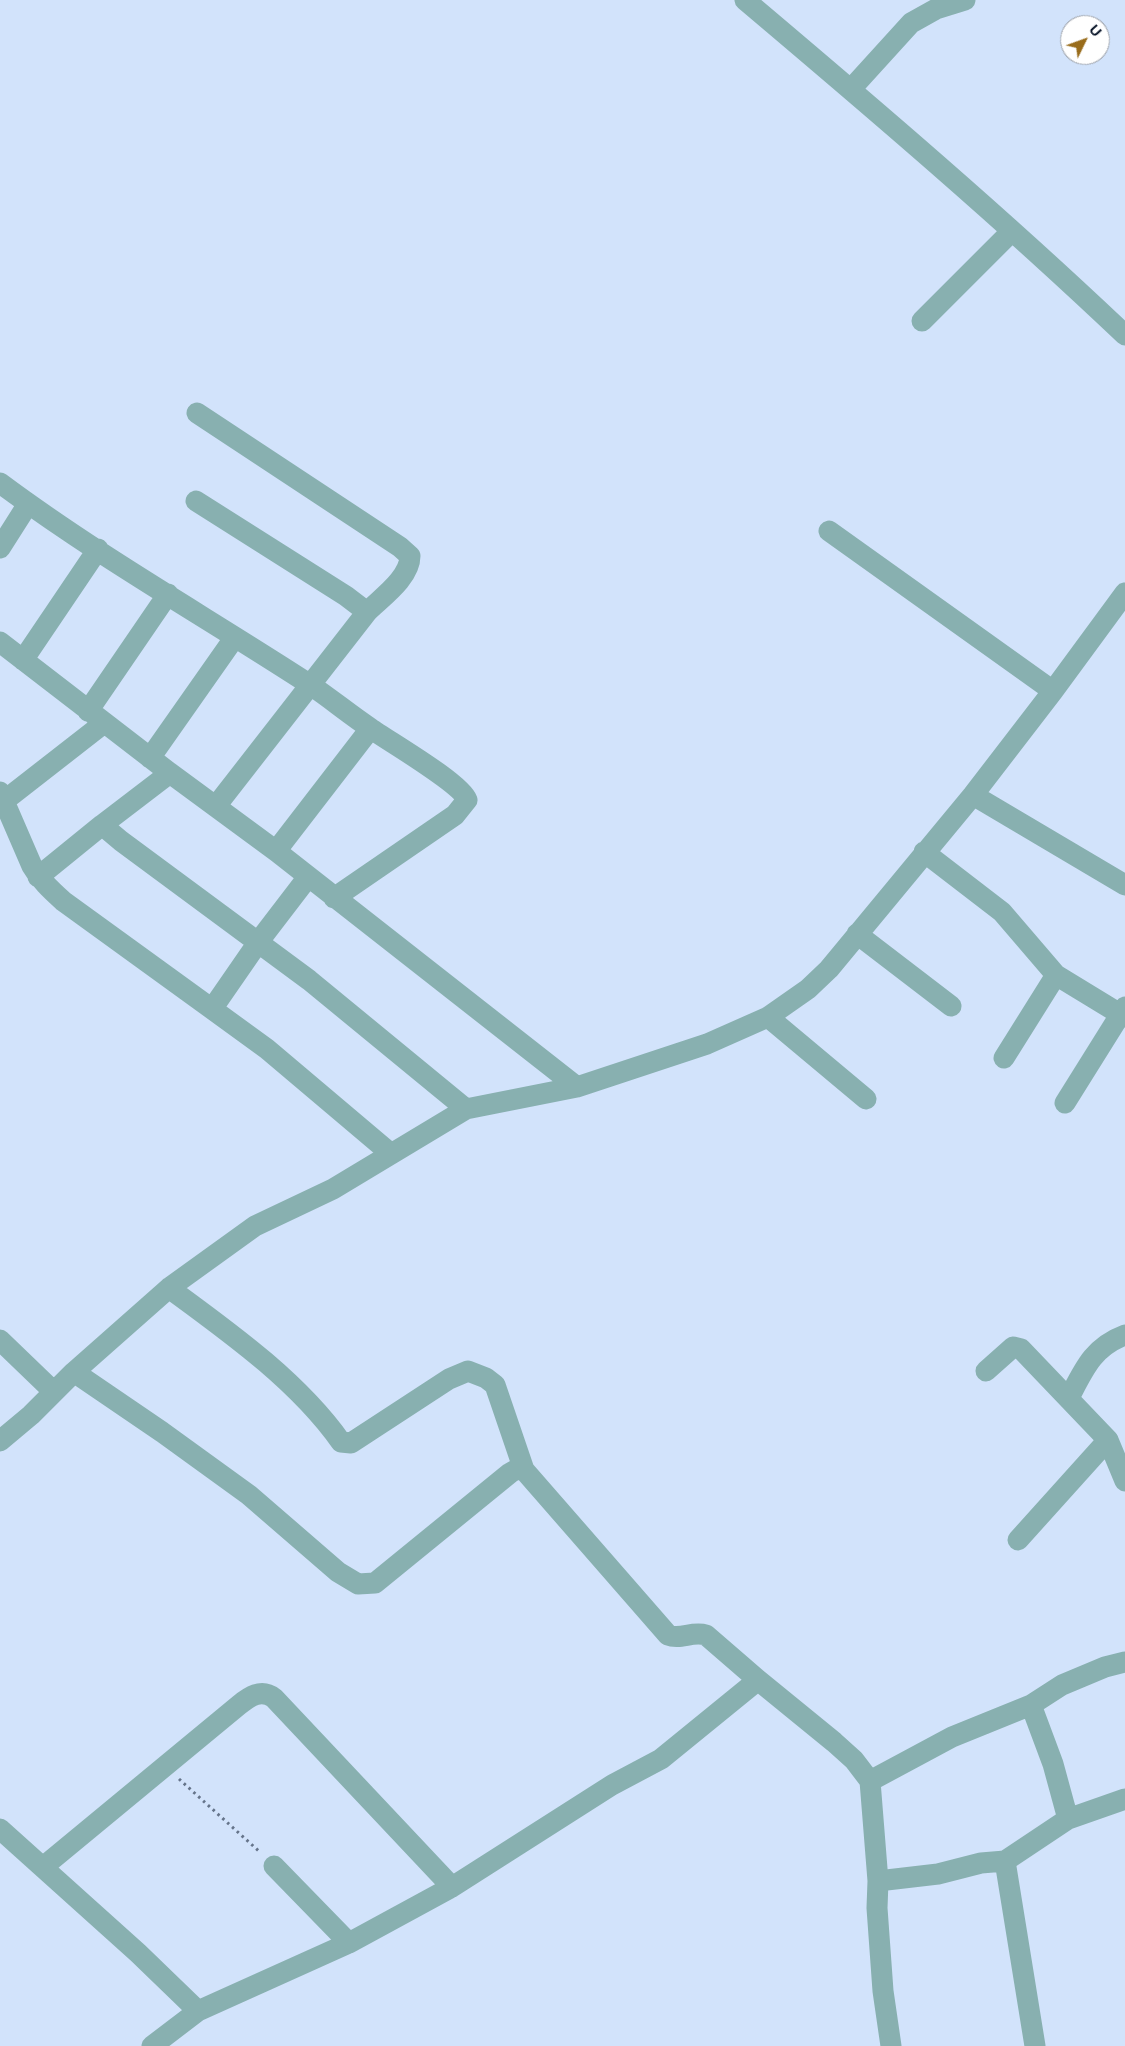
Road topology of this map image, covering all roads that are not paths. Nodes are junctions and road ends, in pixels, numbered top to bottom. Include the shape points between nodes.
1 (745, 0) edge
2 (965, 0) edge
3 (851, 89) junction
4 (1012, 231) junction
5 (922, 321) dead end
6 (1125, 335) edge
7 (197, 413) dead end
8 (0, 483) edge
9 (196, 501) dead end
10 (28, 504) junction
11 (829, 531) dead end
12 (0, 548) edge
13 (98, 549) junction
14 (1125, 593) edge
15 (168, 594) junction
16 (368, 612) junction
17 (235, 637) junction
18 (0, 642) edge
19 (23, 660) junction
20 (310, 685) junction
21 (1053, 691) junction
22 (96, 717) junction
23 (370, 729) junction
24 (150, 758) junction
25 (170, 773) junction
26 (973, 795) junction
27 (2, 796) edge
28 (216, 806) junction
29 (102, 825) junction
30 (276, 851) junction
31 (924, 852) junction
32 (38, 876) junction
33 (308, 877) junction
34 (1125, 885) edge
35 (334, 898) junction
36 (858, 934) junction
37 (258, 941) junction
38 (1056, 975) junction
39 (951, 1006) dead end
40 (212, 1009) junction
41 (1124, 1013) edge
42 (768, 1017) junction
43 (1004, 1058) dead end
44 (577, 1087) junction
45 (866, 1099) dead end
46 (1065, 1103) dead end
47 (466, 1109) junction
48 (390, 1153) junction
49 (170, 1288) junction
50 (1125, 1335) edge
51 (0, 1340) edge
52 (986, 1371) dead end
53 (74, 1372) junction
54 (54, 1392) junction
55 (1069, 1398) junction
56 (1108, 1440) junction
57 (0, 1442) edge
58 (524, 1470) junction
59 (1125, 1481) edge
60 (1018, 1540) dead end
61 (1125, 1662) edge
62 (758, 1680) junction
63 (1031, 1705) junction
64 (870, 1781) junction
65 (1125, 1799) edge
66 (1068, 1818) junction
67 (0, 1829) edge
68 (1005, 1861) junction
69 (274, 1866) road end
70 (43, 1867) junction
71 (878, 1881) junction
72 (452, 1887) junction
73 (349, 1943) junction
74 (198, 2011) junction
75 (152, 2046) edge
76 (891, 2046) edge
77 (1035, 2046) edge

1 - 3 street
2 - 3 street via 936,9 911,23
3 - 4 street
4 - 5 street
4 - 6 street
7 - 16 street via 410,556 402,577
8 - 10 street
9 - 16 street
10 - 12 street
10 - 13 street
11 - 21 street
13 - 15 street
13 - 19 street
14 - 21 street
15 - 17 street
15 - 22 street
16 - 20 street
17 - 20 street
17 - 24 street
18 - 19 street
19 - 22 street
20 - 23 street
20 - 28 street
21 - 26 street
22 - 24 street
22 - 27 street
23 - 30 street
23 - 35 street via 452,783 467,800 455,815
24 - 25 street
25 - 28 street
25 - 29 street
26 - 31 street
26 - 34 street
27 - 32 street
28 - 30 street
29 - 32 street
29 - 37 street via 120,842
30 - 33 street
31 - 36 street
31 - 38 street via 1002,912
32 - 40 street via 63,901
33 - 35 street
33 - 37 street
35 - 44 street
36 - 39 street
36 - 42 street via 808,989
37 - 40 street
37 - 47 street
38 - 41 street
38 - 43 street
40 - 48 street via 266,1049
41 - 46 street
42 - 44 street via 707,1044
42 - 45 street
44 - 47 street
47 - 48 street
48 - 49 street via 332,1189 255,1226
49 - 53 street
49 - 58 street via 299,1391 341,1442 351,1443 367,1434 449,1379 468,1371 486,1378 495,1385
50 - 55 street via 1098,1349
51 - 54 street
52 - 55 street via 1013,1347 1018,1348
53 - 54 street
53 - 58 street via 249,1495 338,1572 358,1584 375,1583 510,1472
54 - 57 street
55 - 56 street
56 - 59 street
56 - 60 street
58 - 62 street via 668,1635 706,1635
61 - 63 street via 1062,1685
62 - 64 street via 854,1760
62 - 72 street via 661,1759 612,1785
63 - 64 street via 952,1737
63 - 66 street via 1053,1764
64 - 71 street
65 - 66 street
66 - 68 street
67 - 70 street
68 - 71 street
68 - 77 street
69 - 73 street
70 - 72 street via 248,1698 269,1694
70 - 74 street
71 - 76 street via 882,1982
72 - 73 street
73 - 74 street
74 - 75 street

